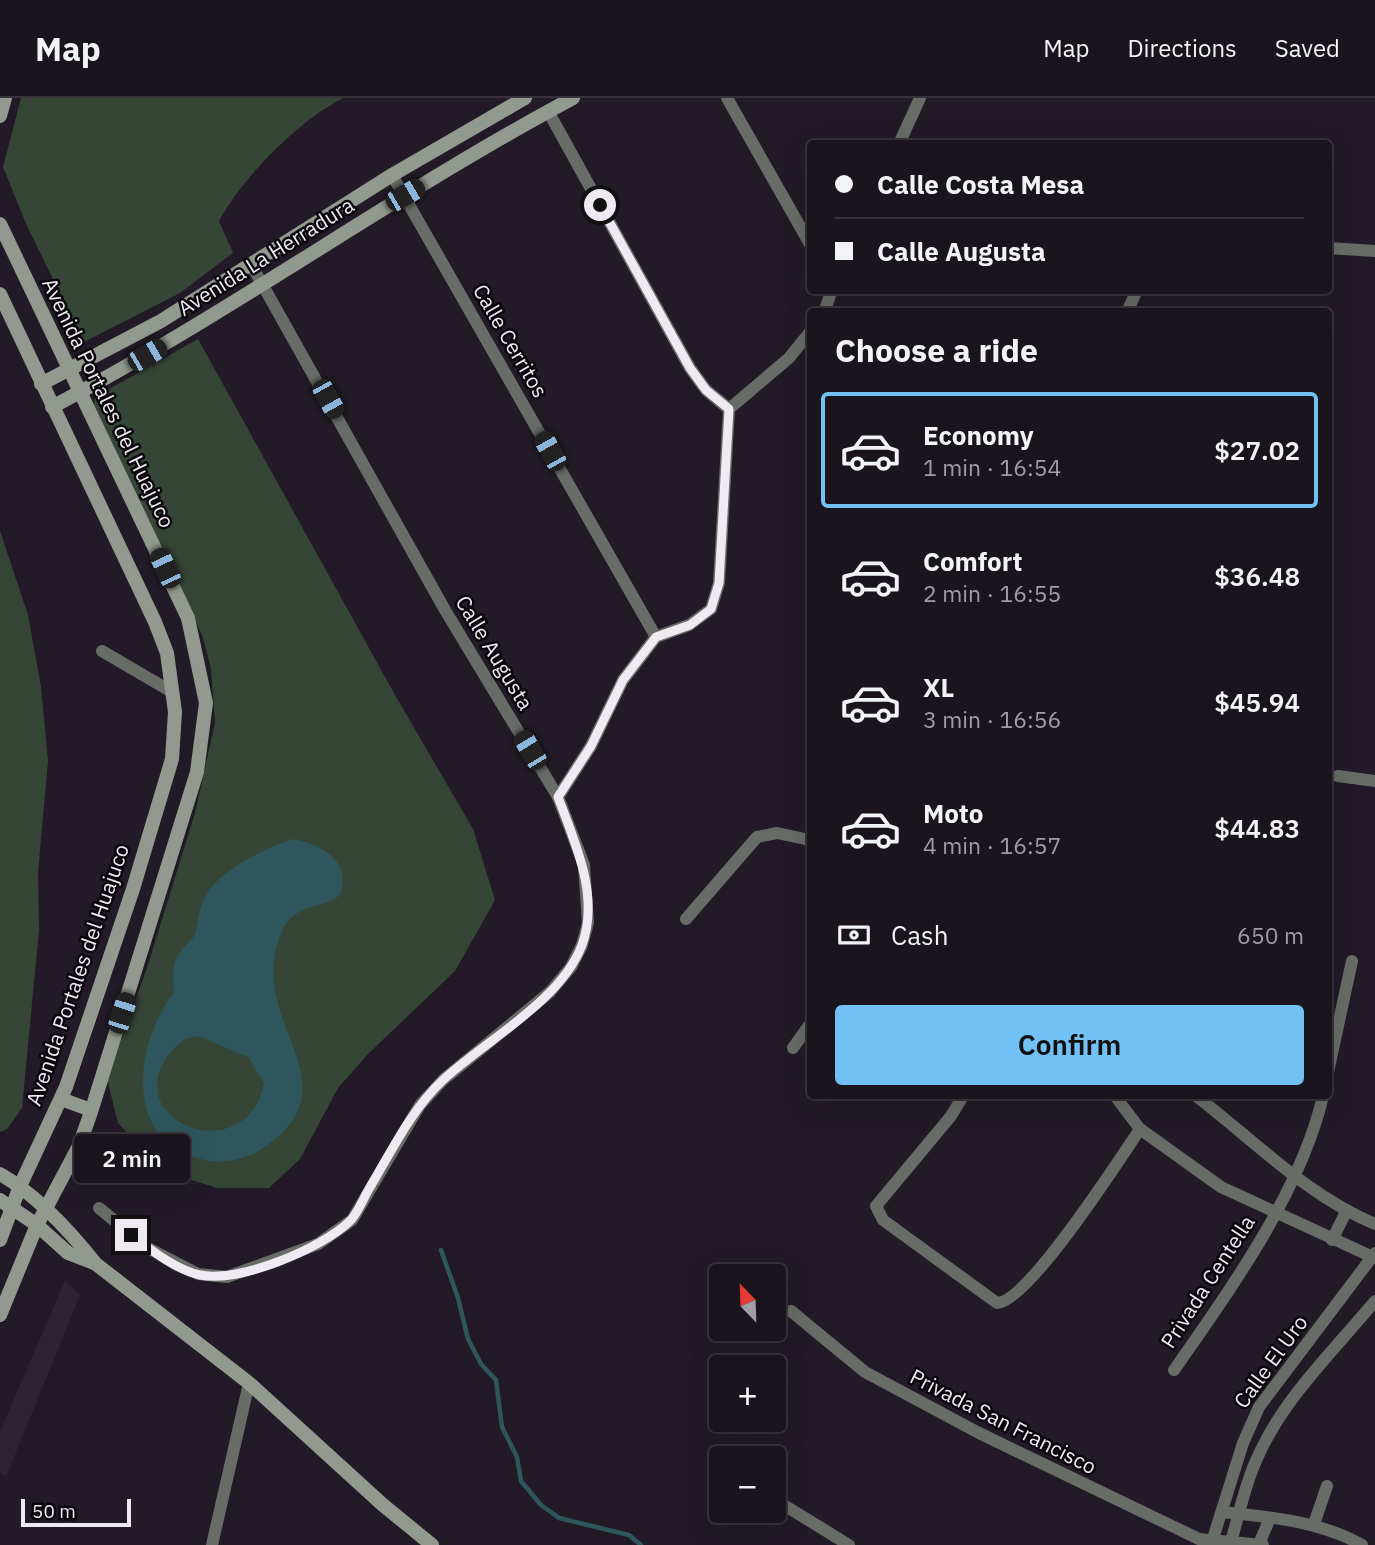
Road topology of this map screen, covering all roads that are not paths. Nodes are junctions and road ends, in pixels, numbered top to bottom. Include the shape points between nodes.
1 (5, 98) edge
2 (525, 98) edge
3 (573, 98) edge
4 (727, 98) edge
5 (920, 98) edge
6 (548, 111) junction
7 (0, 116) edge
8 (901, 140) edge
9 (392, 175) junction
10 (405, 195) junction
11 (0, 224) edge
12 (807, 239) edge
13 (1332, 248) edge
14 (1375, 251) edge
15 (252, 266) junction
16 (262, 282) junction
17 (0, 294) edge
18 (807, 336) edge
19 (70, 370) junction
20 (41, 384) junction
21 (81, 392) junction
22 (52, 407) junction
23 (729, 409) junction
24 (656, 637) junction
25 (102, 652) dead end
26 (172, 692) junction
27 (1338, 776) dead end
28 (1375, 781) edge
29 (558, 797) junction
30 (807, 839) edge
31 (686, 919) dead end
32 (1352, 961) dead end
33 (807, 1028) edge
34 (793, 1048) dead end
35 (1332, 1054) edge
36 (61, 1099) junction
37 (961, 1099) edge
38 (1117, 1099) edge
39 (1200, 1099) edge
40 (1322, 1099) edge
41 (91, 1110) junction
42 (1140, 1129) junction
43 (0, 1174) edge
44 (1294, 1179) junction
45 (20, 1186) junction
46 (6, 1204) edge
47 (99, 1208) dead end
48 (46, 1212) junction
49 (1346, 1212) junction
50 (1275, 1214) junction
51 (1375, 1224) edge
52 (37, 1225) junction
53 (0, 1240) edge
54 (1332, 1240) junction
55 (1374, 1256) edge
56 (96, 1264) junction
57 (1375, 1301) edge
58 (791, 1311) dead end
59 (0, 1315) edge
60 (1174, 1370) dead end
61 (249, 1383) junction
62 (1327, 1486) dead end
63 (786, 1506) edge
64 (1223, 1512) junction
65 (1240, 1514) junction
66 (1270, 1518) junction
67 (1314, 1524) junction
68 (1212, 1543) edge
69 (1231, 1543) edge
70 (212, 1545) edge
71 (432, 1545) edge
72 (849, 1545) edge
73 (1261, 1545) edge
74 (1363, 1545) edge

1 - 7 street
2 - 9 street, Avenida La Herradura
3 - 6 street, Avenida La Herradura
4 - 12 street
5 - 8 street
6 - 10 street, Avenida La Herradura
6 - 23 street via 690,368 706,390
9 - 10 street, Calle Cerritos
9 - 15 street, Avenida La Herradura
10 - 16 street, Avenida La Herradura
10 - 24 street, Calle Cerritos
11 - 19 street, Avenida Portales del Huajuco
13 - 14 street
15 - 16 street, Calle Augusta
15 - 19 street, Avenida La Herradura
16 - 21 street, Avenida La Herradura
16 - 29 street, Calle Augusta via 446,610
17 - 20 street, Avenida Portales del Huajuco
18 - 23 street via 789,358
19 - 20 street, Avenida La Herradura
19 - 21 street, Avenida Portales del Huajuco
20 - 22 street, Avenida Portales del Huajuco
21 - 22 street, Avenida La Herradura
21 - 41 street, Avenida Portales del Huajuco via 188,618 206,703 197,772
22 - 26 street, Avenida Portales del Huajuco via 155,622 167,653
23 - 24 street via 716,597 703,617
24 - 29 street via 623,680 591,746
25 - 26 street
26 - 36 street, Avenida Portales del Huajuco via 172,759
27 - 28 street
29 - 47 street, Calle Augusta via 584,865 588,923 582,945 550,992 443,1080 420,1105 352,1220 318,1244 227,1277 198,1274 170,1260
30 - 31 street via 777,832 757,837
32 - 35 street
33 - 34 street
36 - 41 street
36 - 45 street, Avenida Portales del Huajuco
37 - 42 street via 876,1206 883,1220 997,1303 1010,1299 1062,1242
38 - 42 street
39 - 44 street
40 - 44 street, Privada Centella
41 - 48 street, Avenida Portales del Huajuco via 79,1146
42 - 50 street via 1221,1187
43 - 45 street
44 - 49 street
44 - 50 street, Privada Centella
45 - 46 street, Avenida Portales del Huajuco
45 - 48 street
46 - 52 street
46 - 53 street, Avenida Portales del Huajuco
48 - 52 street, Avenida Portales del Huajuco
48 - 56 street
49 - 51 street
49 - 54 street
50 - 54 street
50 - 60 street, Privada Centella
52 - 56 street via 68,1253
52 - 59 street, Avenida Portales del Huajuco
54 - 55 street
55 - 64 street, Calle El Uro via 1259,1407
56 - 61 street
57 - 65 street, Calle El Uro via 1267,1438
58 - 68 street, Privada San Francisco via 865,1372 921,1403 1131,1508
61 - 70 street
61 - 71 street
62 - 67 street
63 - 72 street
64 - 65 street
64 - 68 street, Calle El Uro
65 - 66 street
65 - 69 street, Calle El Uro
66 - 67 street
66 - 73 street
67 - 74 street
68 - 69 street, Privada San Francisco
69 - 73 street, Privada San Francisco

